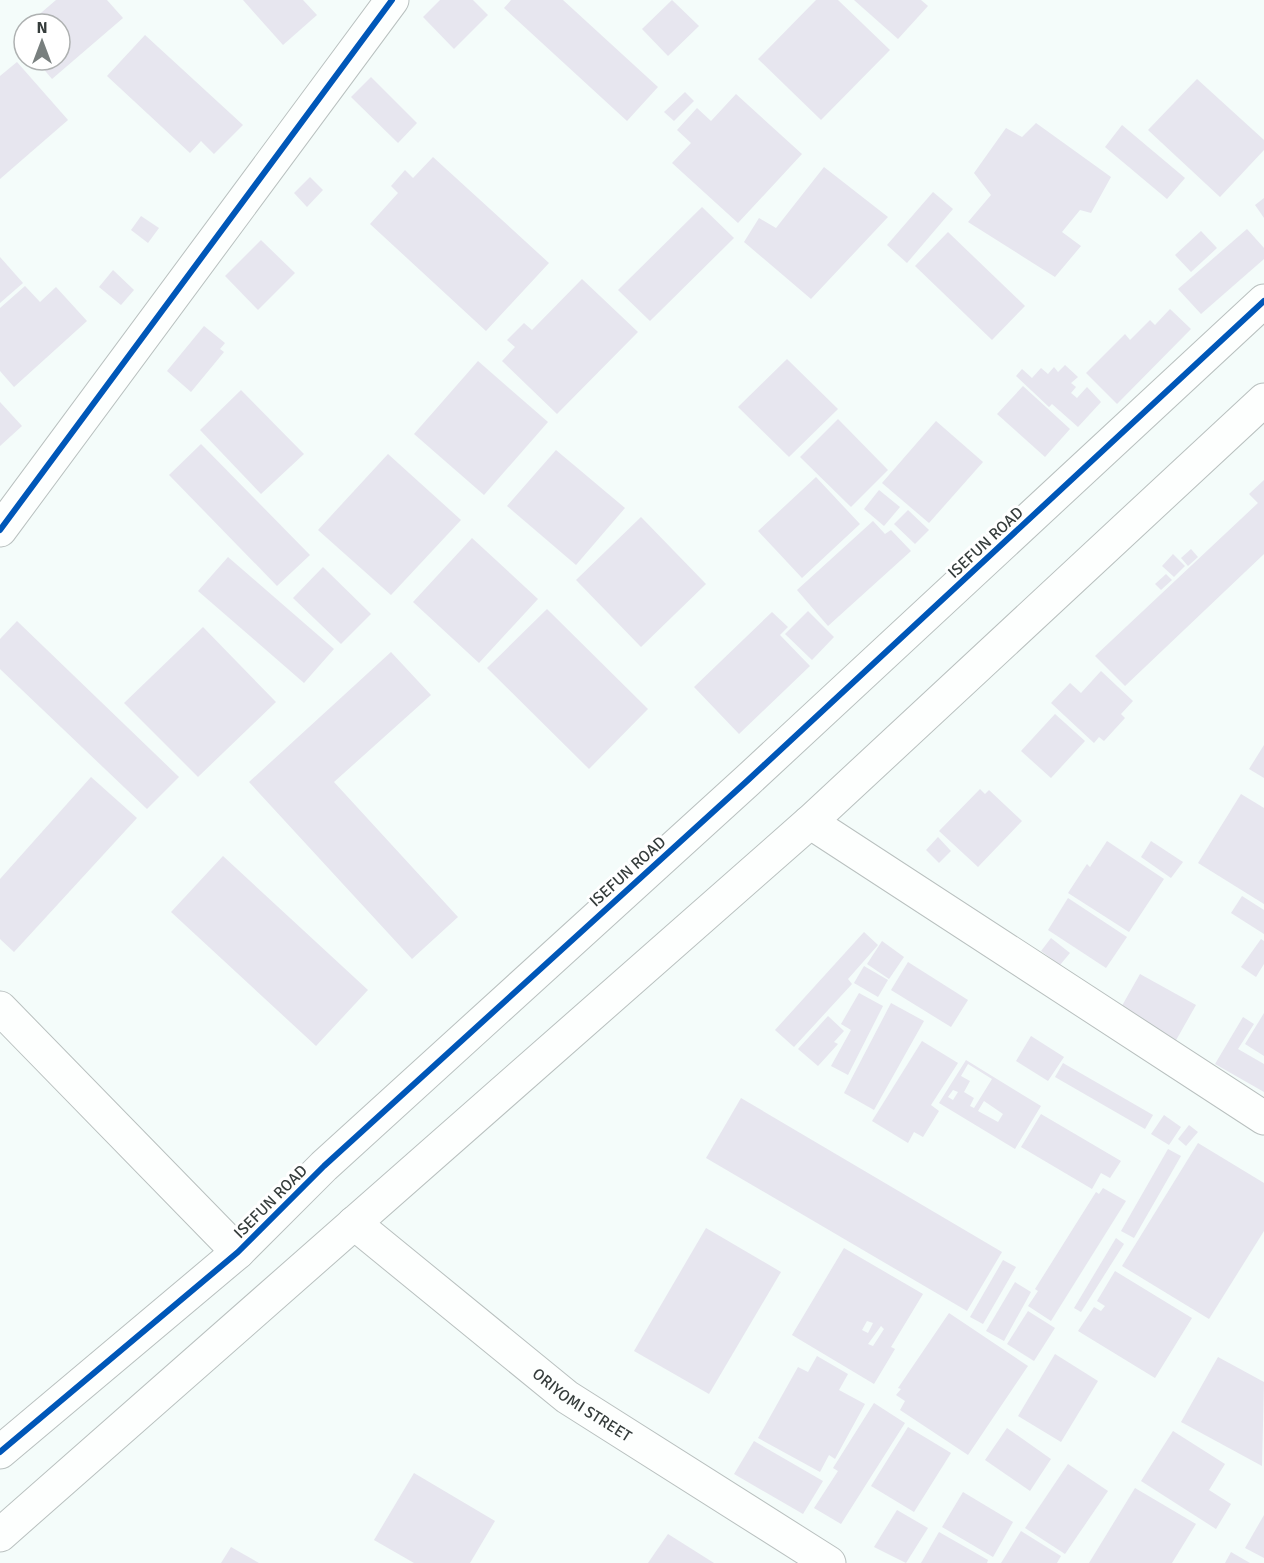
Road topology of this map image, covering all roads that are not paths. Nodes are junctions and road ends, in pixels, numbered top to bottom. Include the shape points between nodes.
1 (392, 0) edge
2 (1264, 301) edge
3 (1258, 414) edge
4 (0, 530) edge
5 (810, 822) junction
6 (0, 1008) edge
7 (1264, 1118) edge
8 (354, 1223) junction
9 (238, 1252) junction
10 (0, 1452) edge
11 (0, 1535) edge
12 (829, 1563) edge

1 - 4 street
2 - 9 street, ISEFUN ROAD via 324,1166
3 - 5 street
5 - 7 street
5 - 8 street
6 - 9 street
8 - 11 street
8 - 12 street, ORIYOMI STREET via 567,1397
9 - 10 street, ISEFUN ROAD

